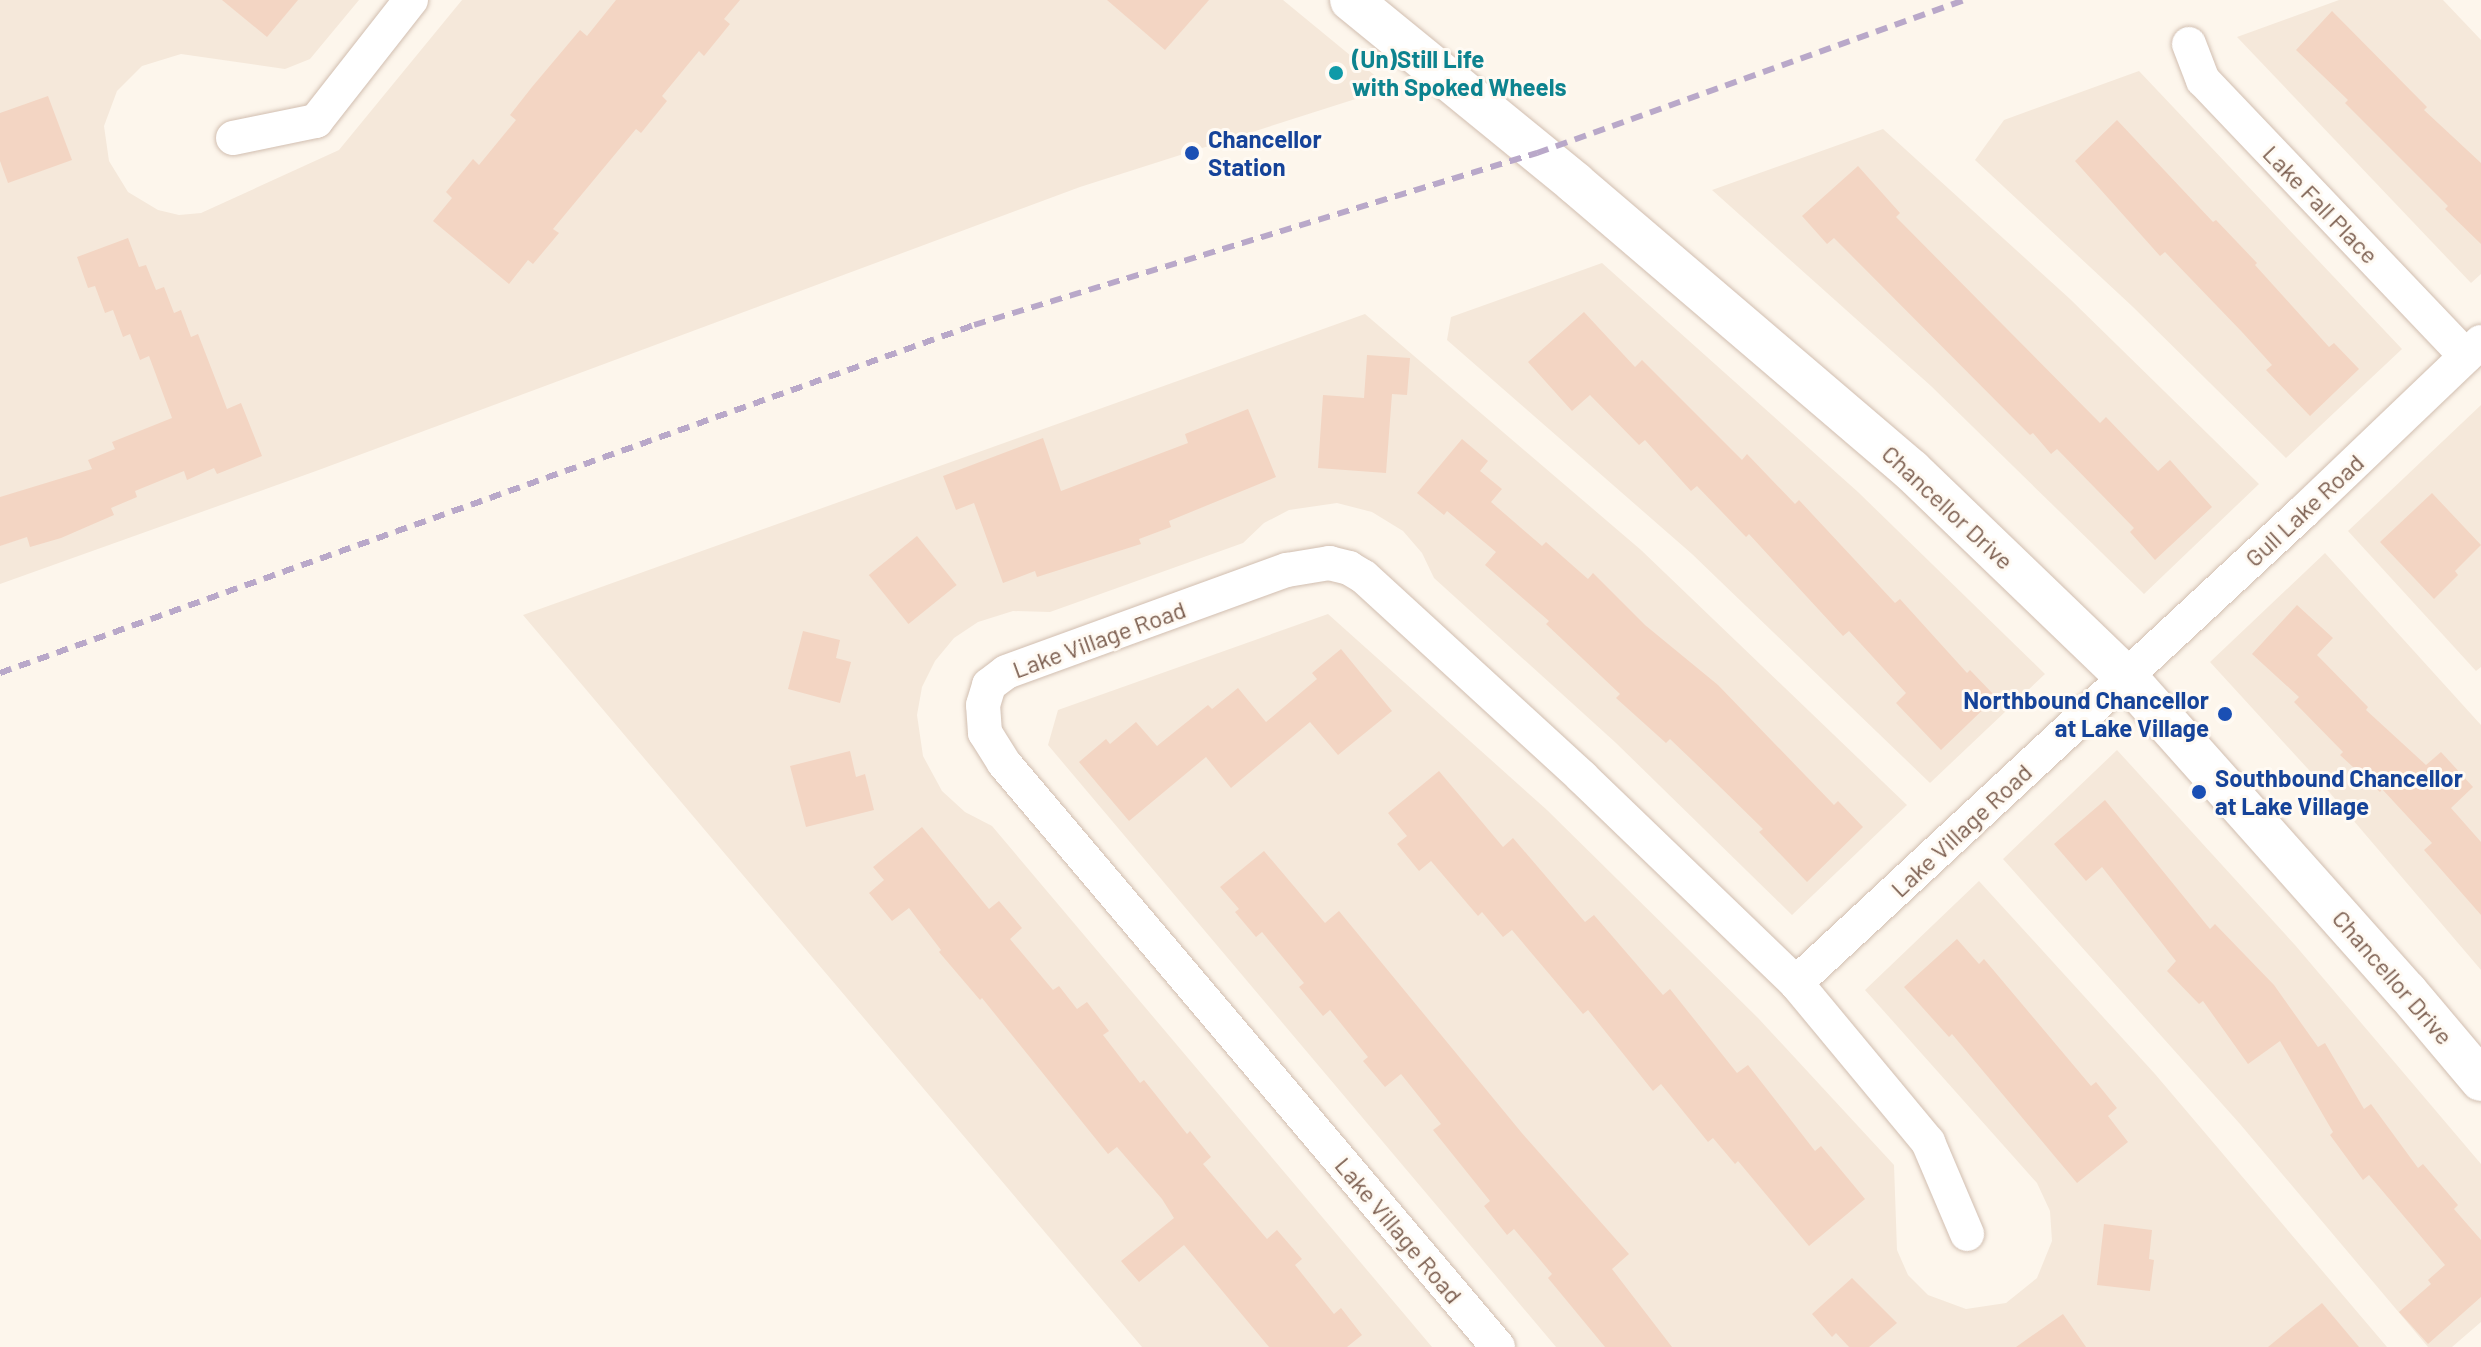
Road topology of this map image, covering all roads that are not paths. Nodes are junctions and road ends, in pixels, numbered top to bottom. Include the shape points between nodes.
1 (411, 0) edge
2 (1351, 0) edge
3 (2189, 44) dead end
4 (233, 138) dead end
5 (2474, 349) edge
6 (2126, 677) junction
7 (1796, 983) junction
8 (2481, 1080) edge
9 (1967, 1234) dead end
10 (1498, 1347) edge

1 - 4 street via 316,121
2 - 6 street, Chancellor Drive via 1911,470
3 - 5 street, Lake Fall Place via 2203,80
5 - 6 street, Gull Lake Road
6 - 7 street, Lake Village Road
6 - 8 street, Chancellor Drive
7 - 9 street, Lake Village Road via 1928,1142
7 - 10 street, Lake Village Road via 1582,777 1349,568 1329,563 1287,570 1006,672 989,685 983,705 985,733 1004,763

